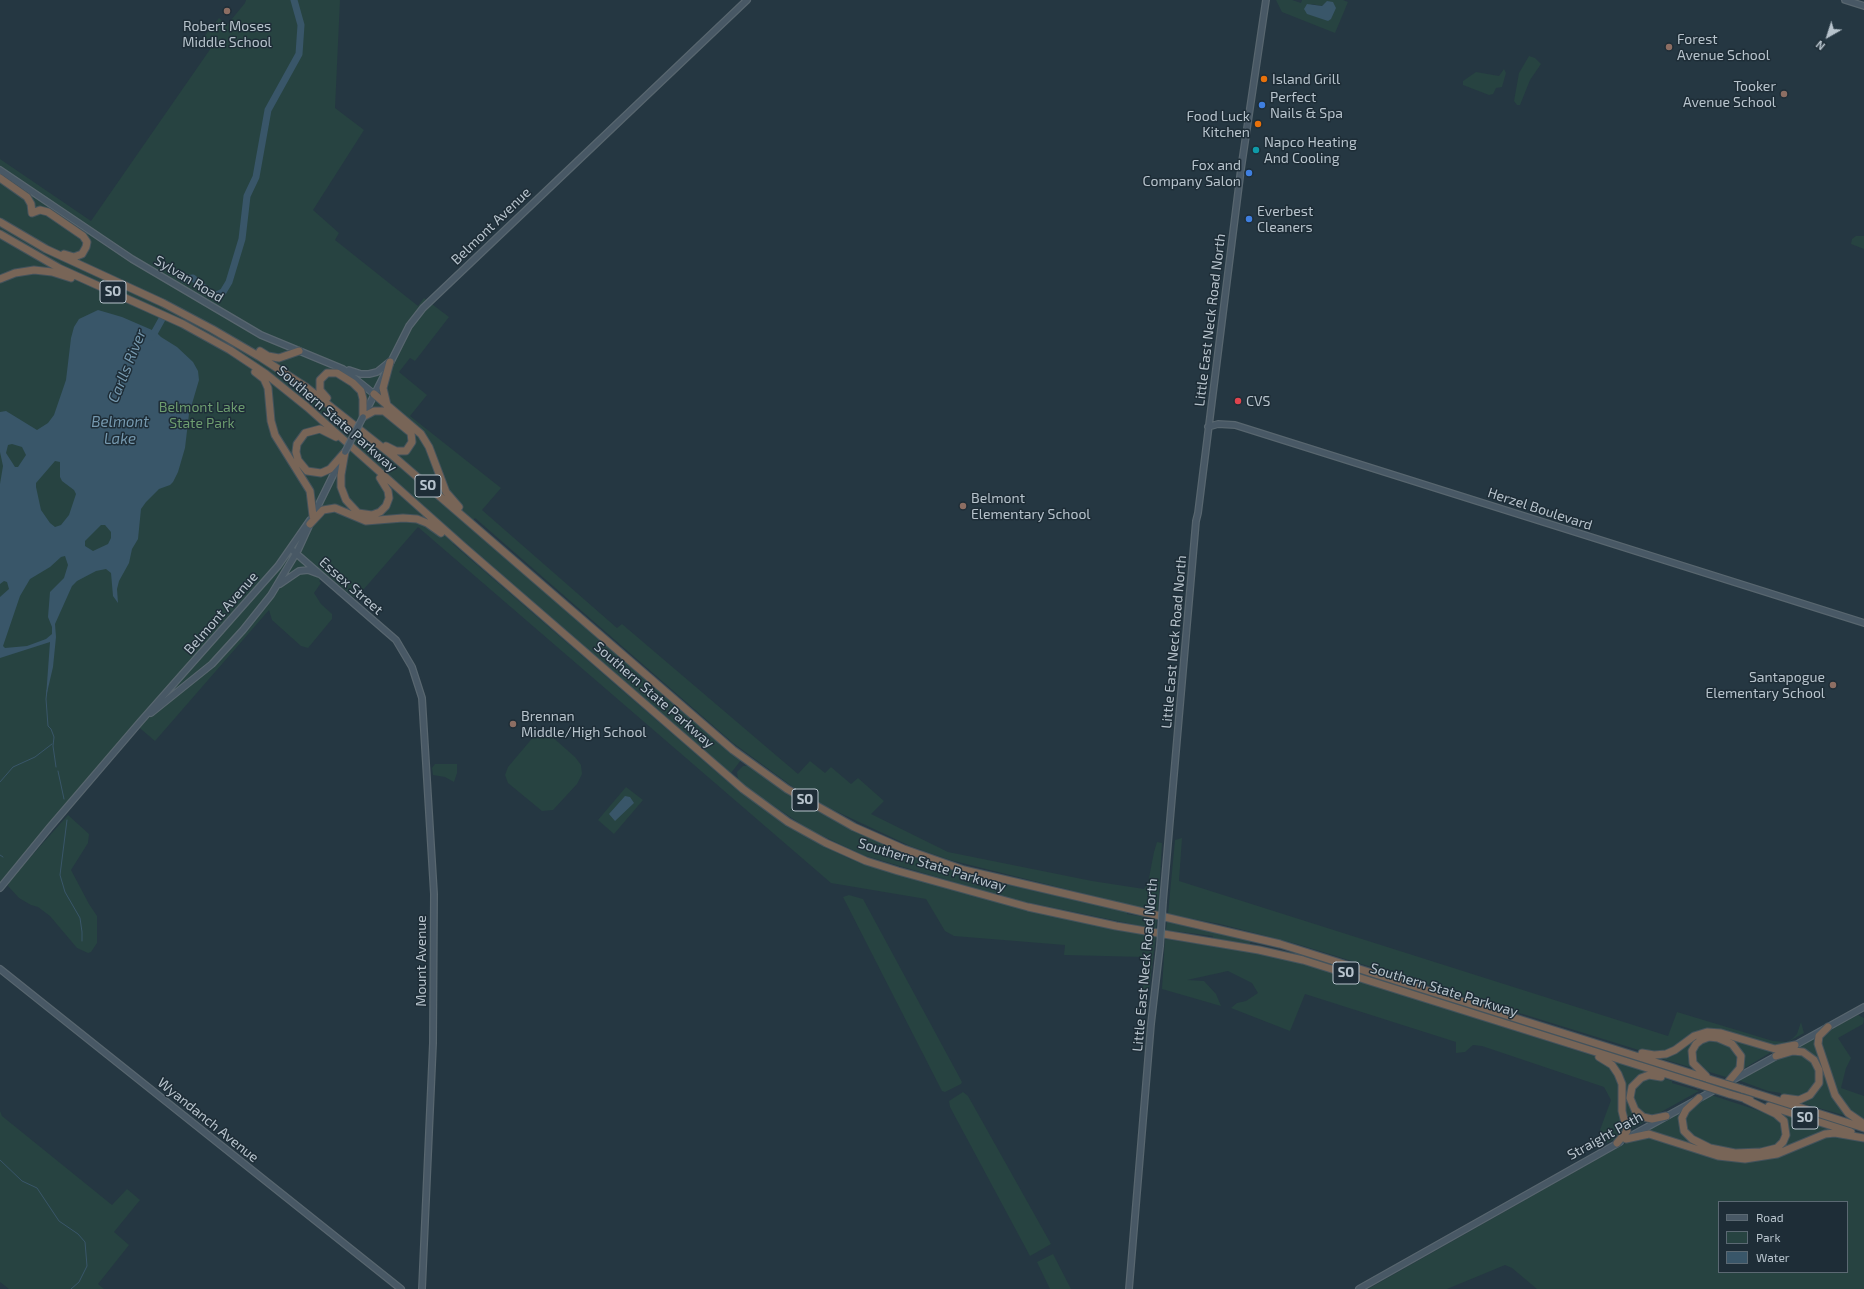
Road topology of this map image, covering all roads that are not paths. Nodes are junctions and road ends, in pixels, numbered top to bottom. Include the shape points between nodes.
1 (747, 0) edge
2 (1266, 0) edge
3 (1845, 0) edge
4 (1864, 6) edge
5 (0, 170) edge
6 (0, 178) edge
7 (0, 222) edge
8 (1, 235) edge
9 (46, 249) junction
10 (0, 279) edge
11 (93, 283) junction
12 (232, 340) junction
13 (230, 350) junction
14 (299, 351) junction
15 (390, 362) junction
16 (338, 367) junction
17 (374, 394) junction
18 (388, 406) junction
19 (363, 417) junction
20 (350, 421) junction
21 (1208, 427) junction
22 (376, 442) junction
23 (346, 443) junction
24 (345, 452) junction
25 (373, 468) junction
26 (313, 516) junction
27 (310, 524) junction
28 (478, 530) junction
29 (464, 547) junction
30 (294, 551) junction
31 (278, 566) junction
32 (286, 570) junction
33 (320, 575) junction
34 (275, 588) junction
35 (1864, 624) edge
36 (396, 640) joint
37 (140, 722) junction
38 (0, 888) edge
39 (0, 969) edge
40 (1864, 1008) edge
41 (1828, 1027) junction
42 (1795, 1045) junction
43 (1575, 1046) junction
44 (1616, 1049) junction
45 (1776, 1056) junction
46 (1683, 1079) junction
47 (1709, 1079) junction
48 (1729, 1081) junction
49 (1764, 1096) junction
50 (1699, 1098) junction
51 (1745, 1099) junction
52 (1666, 1116) junction
53 (1864, 1124) edge
54 (1864, 1128) edge
55 (1864, 1137) edge
56 (1626, 1139) junction
57 (1617, 1144) junction
58 (401, 1289) edge
59 (422, 1289) edge
60 (1129, 1289) edge
61 (1360, 1289) edge

1 - 15 street, Belmont Avenue via 423,308 411,323
2 - 21 street, Little East Neck Road North
3 - 4 street
5 - 14 street, Sylvan Road via 119,251 170,282 261,335
6 - 9 highway via 27,197 32,213 40,210 48,212 81,234 86,242 85,251 76,257
7 - 9 highway, Southern State Parkway / SO
8 - 11 highway, Southern State Parkway / SO
9 - 12 highway, Southern State Parkway / SO via 163,303
10 - 11 highway via 15,273 38,270
11 - 13 highway, Southern State Parkway / SO via 164,314
12 - 14 highway via 274,357 284,357
12 - 20 highway, Southern State Parkway / SO via 297,381
13 - 23 highway, Southern State Parkway / SO via 284,387
13 - 26 highway via 266,382 273,431 310,491
14 - 16 street, Sylvan Road
15 - 16 street via 369,374
15 - 17 street, Belmont Avenue
15 - 18 highway via 383,388
16 - 17 street, Sylvan Road via 354,376
17 - 18 highway
17 - 19 street, Belmont Avenue
18 - 28 highway via 421,434 429,447 448,495
19 - 20 highway via 363,399 357,387 337,373 325,374 319,382 320,390
19 - 22 highway via 374,411 384,411 408,428 413,438 410,447 400,452
19 - 24 street, Belmont Avenue, bridge
20 - 22 highway, Southern State Parkway / SO
21 - 35 street, Herzel Boulevard via 1235,424
21 - 60 street, Little East Neck Road North, bridge via 1194,535
22 - 28 highway, Southern State Parkway / SO
23 - 24 highway via 325,431 315,429 302,436 296,449 296,458 307,471 316,474 330,469
23 - 25 highway, Southern State Parkway / SO
24 - 25 highway via 340,478 343,494 353,509 363,515 380,512 389,498 387,488
24 - 26 street, Belmont Avenue
25 - 29 highway, Southern State Parkway / SO
26 - 27 street, Belmont Avenue
26 - 30 street, Belmont Avenue
27 - 29 highway via 323,510 332,508 366,521 411,518 427,523
27 - 30 street, Belmont Avenue
28 - 44 highway, Southern State Parkway / SO via 742,757 806,800 874,836 930,859 985,876 1288,946
29 - 43 highway, Southern State Parkway / SO via 752,796 797,827 836,848 904,873 1028,907 1116,926 1296,958
30 - 31 street, Belmont Avenue
30 - 32 street, Belmont Avenue
30 - 33 street, Essex Street
31 - 32 street
31 - 37 street, Belmont Avenue
32 - 34 street, Belmont Avenue
33 - 34 street via 308,570 299,571
33 - 36 street, Essex Street
34 - 37 street, Belmont Avenue via 243,630 212,664
36 - 59 street, Mount Avenue via 412,667 422,698 433,869 433,1043
37 - 38 street, Belmont Avenue
39 - 58 street, Wyandanch Avenue
40 - 41 street, Straight Path
41 - 42 street, Straight Path
41 - 53 highway via 1819,1036 1818,1044 1835,1095 1848,1113
42 - 44 highway via 1775,1050 1710,1032 1694,1036 1673,1052 1662,1055
42 - 45 street, Straight Path
43 - 46 highway, Southern State Parkway / SO
43 - 57 highway via 1608,1062 1619,1076 1622,1111 1627,1130
44 - 47 highway, Southern State Parkway / SO
45 - 48 street, Straight Path
45 - 49 highway via 1795,1051 1808,1055 1818,1067 1819,1083 1810,1095 1801,1099
46 - 51 highway, Southern State Parkway / SO, bridge
46 - 52 highway via 1647,1076 1632,1087 1630,1101 1636,1112 1648,1118
47 - 48 highway via 1695,1066 1692,1053 1699,1041 1715,1037 1732,1044 1741,1056 1740,1068
47 - 49 highway, Southern State Parkway / SO, bridge
48 - 50 street, Straight Path
49 - 54 highway, Southern State Parkway / SO
50 - 51 highway via 1686,1110 1682,1118 1684,1131 1692,1139 1715,1149 1735,1153 1761,1152 1777,1148 1785,1137 1784,1121 1776,1114
50 - 52 street, Straight Path
51 - 55 highway, Southern State Parkway / SO
52 - 56 street, Straight Path
55 - 56 highway via 1825,1134 1777,1154 1749,1159 1718,1156 1649,1134
56 - 57 street, Straight Path
57 - 61 street, Straight Path

